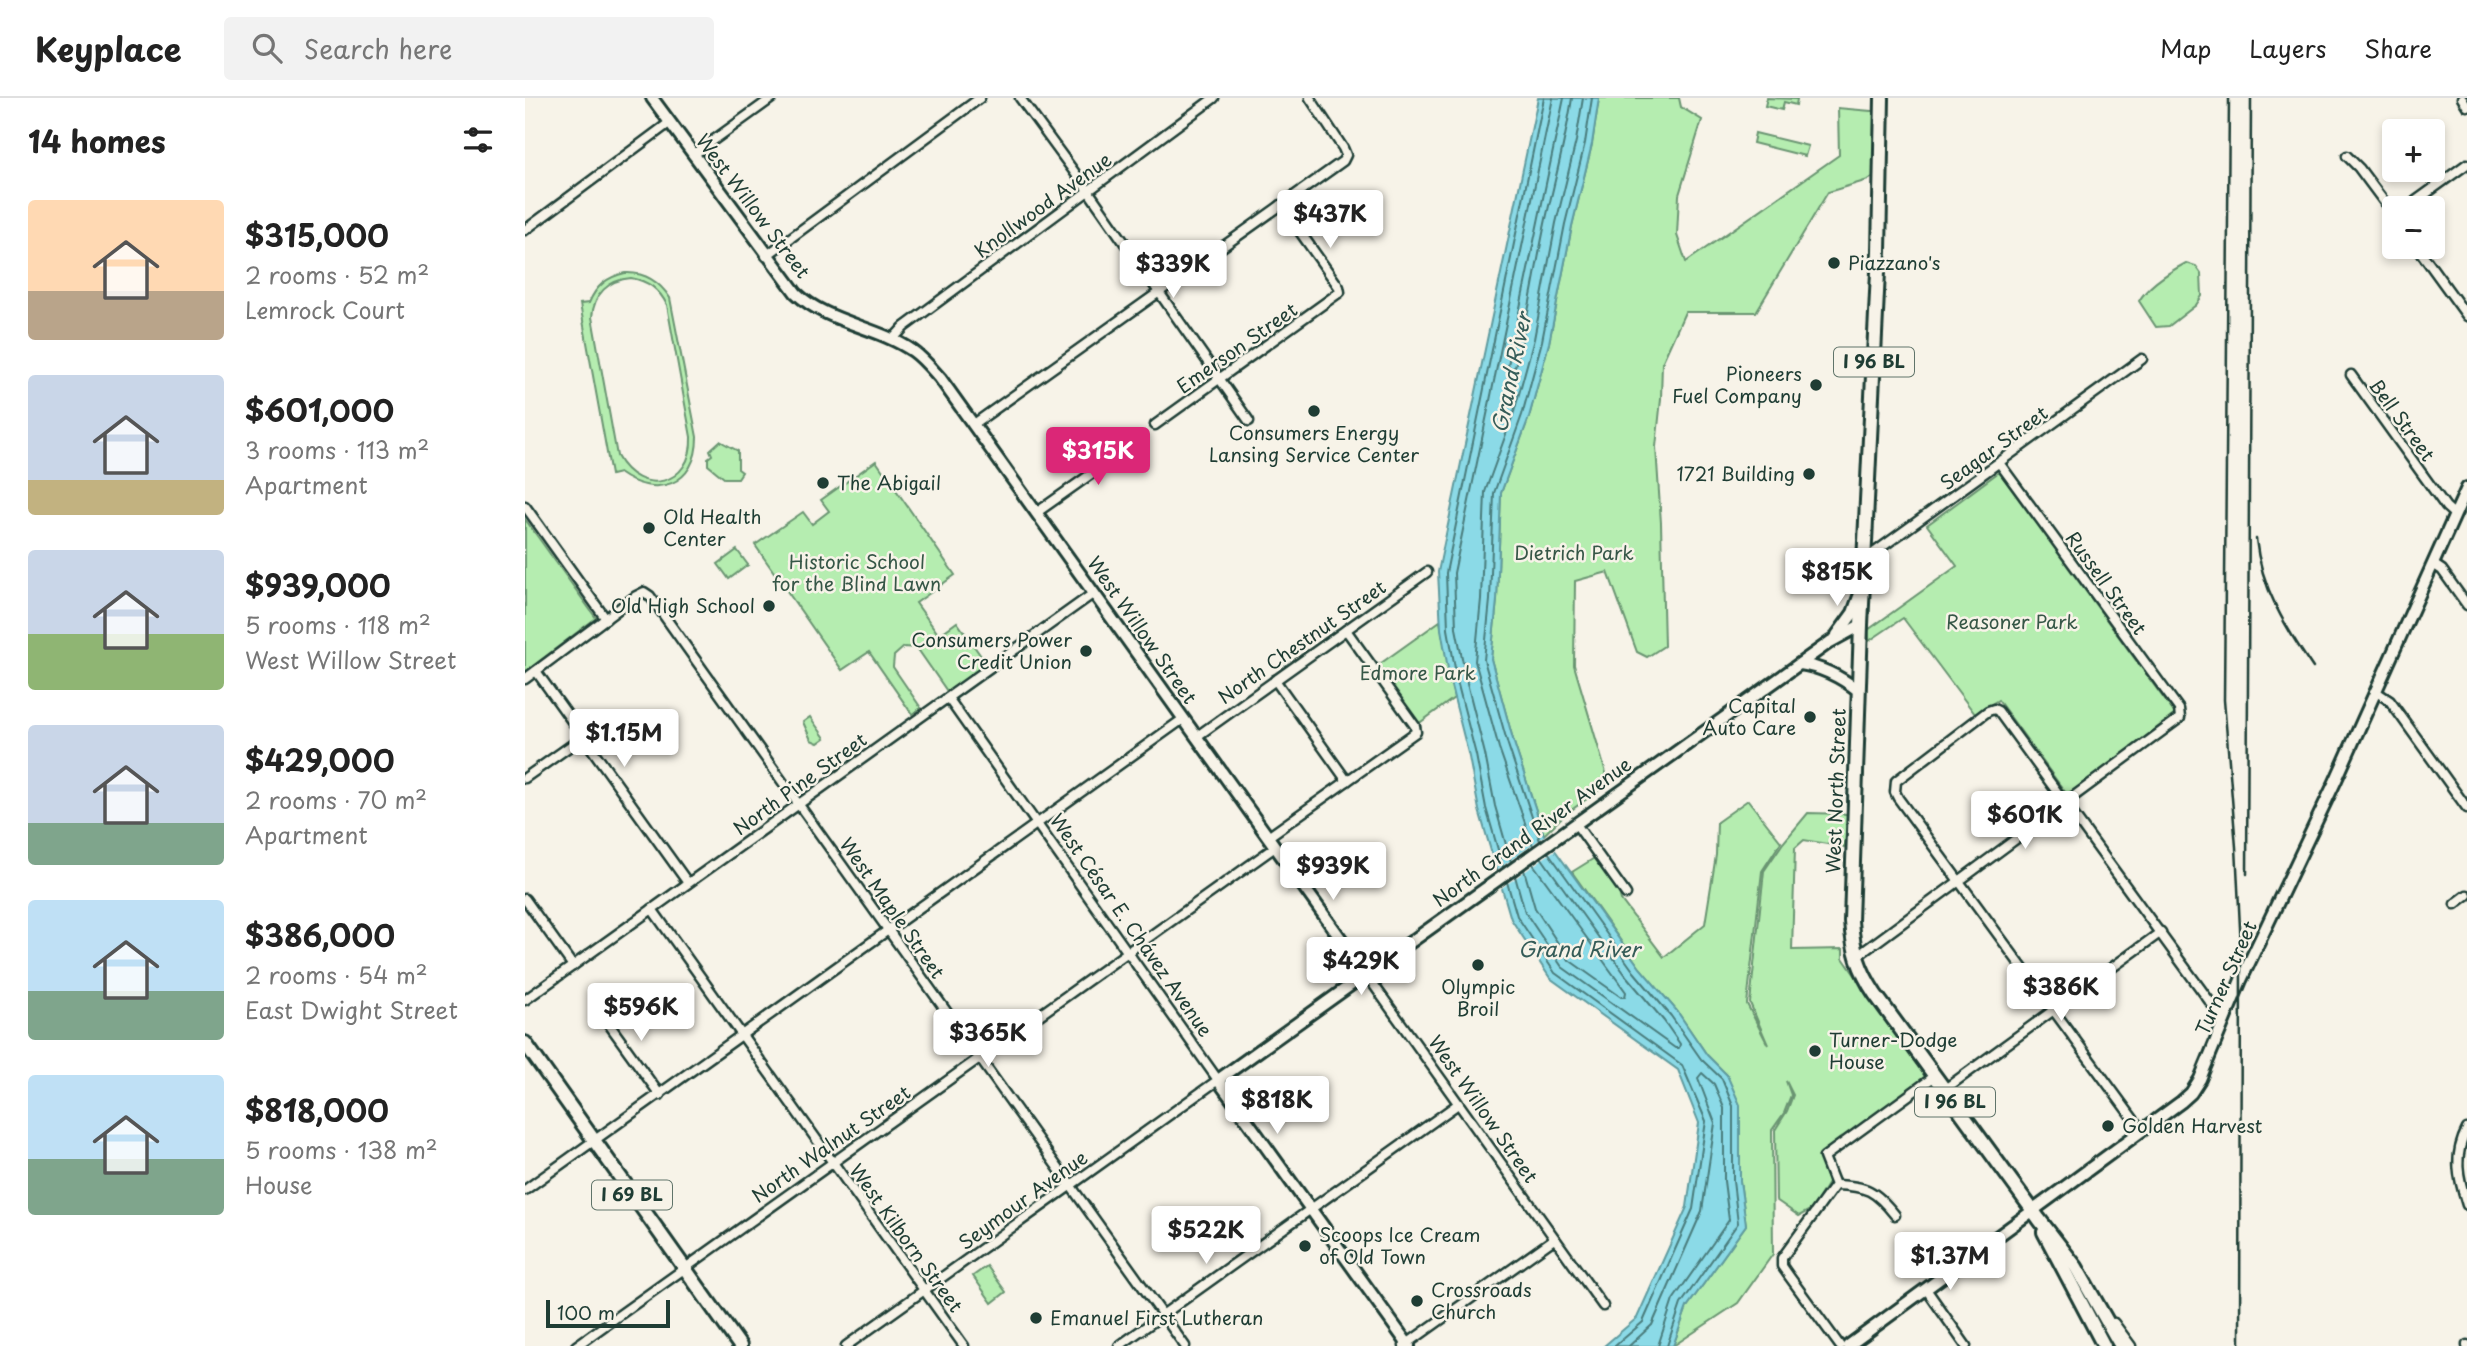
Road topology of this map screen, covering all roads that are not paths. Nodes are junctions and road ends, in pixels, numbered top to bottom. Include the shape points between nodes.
1 (652, 98) edge
2 (772, 98) edge
3 (980, 98) edge
4 (1020, 98) edge
5 (1214, 98) edge
6 (1310, 98) edge
7 (1882, 98) edge
8 (2462, 98) edge
9 (2467, 106) edge
10 (669, 123) junction
11 (693, 155) junction
12 (2347, 156) dead end
13 (2467, 164) edge
14 (1089, 192) junction
15 (2423, 196) edge
16 (2382, 199) edge
17 (1281, 205) junction
18 (525, 230) edge
19 (766, 256) junction
20 (2426, 259) edge
21 (1158, 293) junction
22 (2467, 316) edge
23 (893, 339) junction
24 (2142, 359) dead end
25 (2351, 375) dead end
26 (1219, 380) junction
27 (1249, 421) dead end
28 (974, 424) junction
29 (1155, 425) dead end
30 (1142, 438) dead end
31 (2000, 464) junction
32 (2467, 488) edge
33 (525, 506) edge
34 (1036, 513) junction
35 (2455, 515) junction
36 (1864, 560) junction
37 (2433, 564) junction
38 (1427, 572) dead end
39 (1863, 587) junction
40 (1094, 593) junction
41 (2467, 605) edge
42 (605, 619) junction
43 (1861, 625) junction
44 (1346, 630) junction
45 (1830, 642) junction
46 (1800, 664) junction
47 (536, 671) junction
48 (525, 680) edge
49 (1275, 680) junction
50 (1859, 691) junction
51 (2375, 691) junction
52 (948, 698) junction
53 (1184, 719) junction
54 (583, 737) junction
55 (1196, 737) junction
56 (525, 778) edge
57 (1346, 781) junction
58 (798, 804) junction
59 (2066, 804) junction
60 (2467, 808) edge
61 (1038, 824) junction
62 (1571, 828) junction
63 (1271, 842) junction
64 (1960, 882) junction
65 (688, 884) junction
66 (1626, 894) dead end
67 (2467, 895) edge
68 (525, 899) edge
69 (2455, 904) dead end
70 (652, 909) junction
71 (889, 931) junction
72 (2161, 932) junction
73 (1128, 952) junction
74 (1856, 957) junction
75 (573, 966) junction
76 (1366, 974) junction
77 (525, 1000) edge
78 (598, 1009) dead end
79 (2054, 1010) junction
80 (2224, 1021) junction
81 (742, 1036) junction
82 (525, 1042) edge
83 (979, 1058) junction
84 (1935, 1076) junction
85 (1218, 1080) junction
86 (1945, 1089) junction
87 (660, 1095) junction
88 (1458, 1104) junction
89 (2467, 1129) edge
90 (2142, 1131) junction
91 (595, 1140) junction
92 (833, 1163) junction
93 (1071, 1185) junction
94 (1835, 1185) junction
95 (525, 1190) edge
96 (2467, 1205) edge
97 (1311, 1209) junction
98 (1895, 1215) dead end
99 (2036, 1215) junction
100 (1554, 1239) junction
101 (684, 1268) junction
102 (1926, 1289) junction
103 (923, 1291) junction
104 (1603, 1306) dead end
105 (1163, 1315) junction
106 (1407, 1345) edge
107 (2121, 1345) edge
108 (576, 1346) edge
109 (740, 1346) edge
110 (846, 1346) edge
111 (964, 1346) edge
112 (1119, 1346) edge
113 (1185, 1346) edge
114 (1840, 1346) edge
115 (1848, 1346) edge
116 (1966, 1346) edge
117 (2104, 1346) edge

1 - 10 street, West Willow Street
2 - 11 street
3 - 19 street
4 - 14 street
5 - 14 street, Knollwood Avenue
6 - 17 street via 1346,155
7 - 36 main road, I 96 BL
8 - 9 street
10 - 11 street, West Willow Street
10 - 18 street
11 - 19 street, West Willow Street
12 - 16 street
13 - 15 street
14 - 21 street
14 - 23 street, Knollwood Avenue
17 - 21 street
17 - 26 street, Emerson Street via 1340,292
19 - 23 street, West Willow Street via 811,305
20 - 22 street
21 - 26 street
21 - 28 street
23 - 28 street, West Willow Street via 924,360
24 - 31 street, Seagar Street
25 - 35 street, Bell Street
26 - 27 street
26 - 29 street, Emerson Street
28 - 34 street, West Willow Street
30 - 34 street
31 - 36 street, Seagar Street
31 - 59 street, Russell Street via 2181,714 2178,722
32 - 35 street, Turner Street
33 - 42 street
34 - 40 street, West Willow Street
35 - 37 street, Turner Street
36 - 39 main road, I 96 BL
37 - 41 street
37 - 51 street, Turner Street
38 - 44 street, North Chestnut Street
39 - 43 main road, I 96 BL
39 - 45 street via 1853,613
40 - 52 street, North Pine Street
40 - 53 street, West Willow Street
42 - 47 street
42 - 58 street, West Maple Street via 644,592 650,596
43 - 45 street, North Grand River Avenue
43 - 50 main road, West North Street / I 96 BL
44 - 49 street, North Chestnut Street
44 - 57 street, North Walnut Street via 1416,732
45 - 46 street, North Grand River Avenue
46 - 50 street via 1818,666
46 - 62 street, North Grand River Avenue
47 - 48 street
47 - 54 street
49 - 55 street, North Chestnut Street
49 - 57 street
50 - 74 main road, West North Street / I 96 BL via 1851,921
51 - 60 street via 2390,701
51 - 80 street, Turner Street
52 - 58 street, North Pine Street
52 - 61 street, West César E. Chávez Avenue
53 - 55 street, West Willow Street
53 - 61 street
54 - 56 street
54 - 65 street
55 - 63 street, West Willow Street
57 - 63 street, North Walnut Street
58 - 65 street, North Pine Street
58 - 71 street, West Maple Street
59 - 64 street
59 - 64 street via 1994,709 1988,711 1899,777 1894,786 1898,798
59 - 72 street
61 - 71 street
61 - 73 street, West César E. Chávez Avenue
62 - 66 street
62 - 76 street, North Grand River Avenue
63 - 73 street, North Walnut Street
63 - 76 street, West Willow Street
64 - 74 street
64 - 79 street
65 - 70 street, North Pine Street
67 - 69 street
68 - 75 street
70 - 75 street, North Pine Street
70 - 81 street, West Kilborn Street
71 - 81 street
71 - 83 street, West Maple Street
72 - 79 street
72 - 80 street
73 - 83 street, North Walnut Street
73 - 85 street, West César E. Chávez Avenue
74 - 84 main road, I 96 BL via 1875,994
75 - 77 street, North Pine Street
76 - 85 street, North Grand River Avenue
76 - 88 street, West Willow Street
78 - 87 street
79 - 86 street
79 - 90 street
80 - 90 street, Turner Street via 2191,1093
81 - 87 street
81 - 92 street, West Kilborn Street
82 - 91 main road, I 69 BL
83 - 92 street, North Walnut Street
83 - 93 street, West Maple Street
84 - 86 main road, I 96 BL
84 - 94 street via 1824,1157
85 - 93 street, Seymour Avenue
85 - 97 street, West César E. Chávez Avenue
86 - 99 main road, I 96 BL
87 - 91 street
88 - 97 street
88 - 100 street, West Willow Street
89 - 96 street via 2457,1166
90 - 99 street, Turner Street
91 - 95 street
91 - 101 main road, I 69 BL
92 - 101 street, North Walnut Street
92 - 103 street, West Kilborn Street
93 - 103 street, Seymour Avenue
93 - 105 street, West Maple Street
94 - 98 street via 1869,1190
94 - 114 street via 1781,1258
97 - 105 street
97 - 106 street, West César E. Chávez Avenue
99 - 102 street, Turner Street
99 - 107 main road, I 96 BL via 2066,1251
99 - 117 main road, I 96 BL
100 - 104 street, West Willow Street
100 - 106 street
101 - 108 street, North Walnut Street
101 - 109 main road, I 69 BL
102 - 115 street, Turner Street
102 - 116 street
103 - 110 street, Seymour Avenue
103 - 111 street, West Kilborn Street
105 - 112 street
105 - 113 street, West Maple Street

